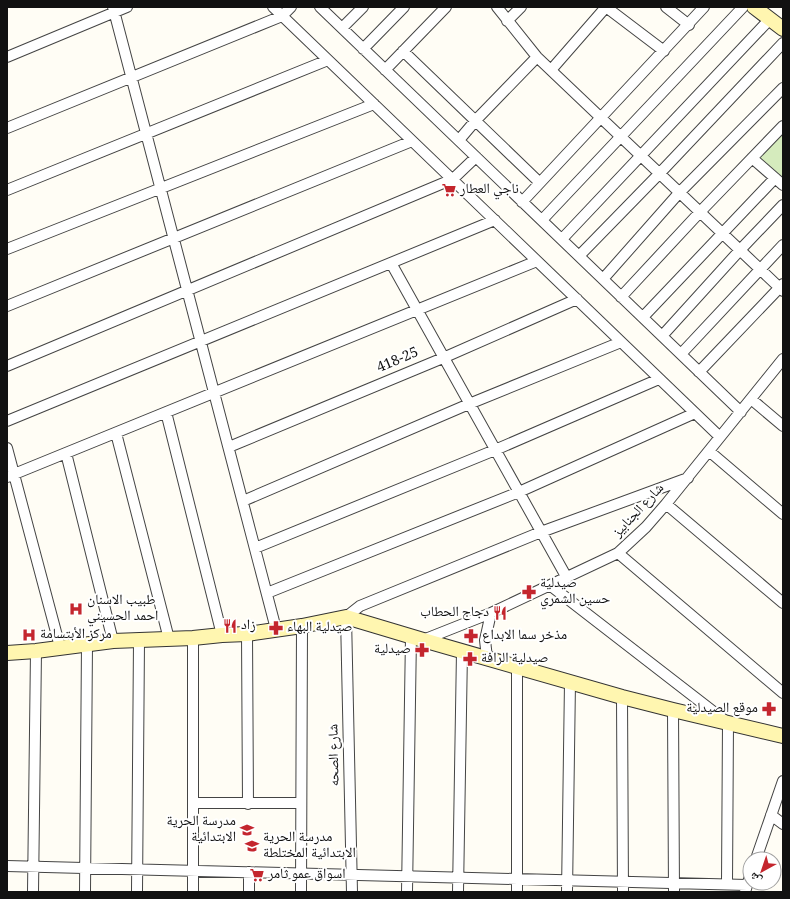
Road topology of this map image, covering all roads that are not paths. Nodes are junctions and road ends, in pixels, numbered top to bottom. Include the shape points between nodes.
1 (127, 7) edge
2 (273, 7) edge
3 (291, 7) edge
4 (363, 7) edge
5 (404, 7) edge
6 (446, 7) edge
7 (496, 7) edge
8 (521, 7) edge
9 (606, 7) edge
10 (666, 7) edge
11 (704, 7) edge
12 (743, 7) edge
13 (754, 7) edge
14 (325, 9) edge
15 (114, 10) edge
16 (282, 16) junction
17 (770, 19) junction
18 (507, 22) junction
19 (689, 25) junction
20 (342, 28) junction
21 (783, 29) edge
22 (783, 43) edge
23 (363, 49) junction
24 (403, 51) junction
25 (664, 51) junction
26 (7, 57) edge
27 (537, 57) junction
28 (328, 60) junction
29 (385, 70) junction
30 (551, 70) junction
31 (131, 77) junction
32 (783, 88) edge
33 (374, 104) junction
34 (600, 118) junction
35 (476, 120) junction
36 (7, 128) edge
37 (782, 130) edge
38 (146, 134) junction
39 (620, 137) junction
40 (459, 140) junction
41 (412, 141) junction
42 (476, 157) junction
43 (641, 157) junction
44 (752, 158) junction
45 (659, 174) junction
46 (775, 178) junction
47 (453, 179) junction
48 (540, 182) junction
49 (783, 185) edge
50 (161, 188) junction
51 (7, 190) edge
52 (679, 193) junction
53 (522, 202) junction
54 (783, 206) edge
55 (700, 212) junction
56 (495, 220) junction
57 (542, 220) junction
58 (722, 233) junction
59 (174, 238) junction
60 (562, 239) junction
61 (783, 245) edge
62 (7, 249) edge
63 (740, 250) junction
64 (579, 256) junction
65 (537, 261) junction
66 (391, 263) junction
67 (761, 268) junction
68 (602, 279) junction
69 (782, 287) edge
70 (188, 290) junction
71 (621, 297) junction
72 (577, 299) junction
73 (7, 306) edge
74 (417, 310) junction
75 (643, 317) junction
76 (662, 336) junction
77 (200, 342) junction
78 (621, 342) junction
79 (681, 354) junction
80 (443, 358) junction
81 (783, 359) edge
82 (7, 366) edge
83 (699, 372) junction
84 (659, 378) junction
85 (214, 393) junction
86 (750, 399) junction
87 (469, 404) junction
88 (166, 412) junction
89 (741, 412) junction
90 (696, 413) junction
91 (7, 421) edge
92 (783, 426) edge
93 (116, 433) junction
94 (720, 437) junction
95 (229, 447) junction
96 (7, 448) edge
97 (495, 450) junction
98 (709, 451) junction
99 (66, 453) junction
100 (10, 476) edge
101 (688, 478) junction
102 (518, 492) junction
103 (243, 501) junction
104 (666, 504) junction
105 (783, 514) edge
106 (541, 532) junction
107 (255, 548) junction
108 (618, 553) junction
109 (567, 578) junction
110 (551, 586) junction
111 (267, 593) junction
112 (783, 603) edge
113 (492, 613) junction
114 (346, 616) junction
115 (302, 626) junction
116 (276, 629) junction
117 (222, 634) junction
118 (248, 634) junction
119 (193, 638) junction
120 (417, 638) junction
121 (169, 639) junction
122 (112, 641) junction
123 (139, 641) junction
124 (87, 644) junction
125 (60, 647) junction
126 (36, 651) junction
127 (462, 651) junction
128 (7, 652) edge
129 (487, 658) junction
130 (517, 666) junction
131 (570, 682) junction
132 (783, 693) edge
133 (622, 697) junction
134 (672, 710) junction
135 (728, 723) junction
136 (783, 736) edge
137 (783, 781) edge
138 (193, 803) junction
139 (300, 803) junction
140 (248, 804) junction
141 (771, 816) junction
142 (783, 824) edge
143 (759, 851) edge
144 (7, 866) edge
145 (33, 867) junction
146 (86, 868) junction
147 (137, 869) junction
148 (193, 871) junction
149 (249, 872) junction
150 (301, 873) junction
151 (352, 875) junction
152 (406, 876) junction
153 (458, 877) junction
154 (517, 879) junction
155 (567, 880) junction
156 (727, 884) junction
157 (742, 884) edge
158 (623, 887) edge
159 (674, 887) edge
160 (33, 892) edge
161 (86, 892) edge
162 (137, 892) edge
163 (193, 892) edge
164 (249, 892) edge
165 (301, 892) edge
166 (352, 892) edge
167 (407, 892) edge
168 (458, 892) edge
169 (517, 892) edge
170 (568, 892) edge

1 - 15 street
2 - 16 street
3 - 16 street
4 - 20 street
5 - 23 street
6 - 24 street
7 - 18 street
8 - 18 street
9 - 25 street
9 - 30 street
10 - 19 street
11 - 19 street
12 - 39 street
13 - 17 street
14 - 20 street
15 - 26 street
15 - 31 street
16 - 28 street
16 - 31 street
17 - 21 street
17 - 43 street
18 - 27 street
19 - 25 street
20 - 23 street
22 - 45 street
23 - 29 street
24 - 29 street
24 - 35 street
25 - 34 street
27 - 30 street
27 - 35 street
28 - 33 street
28 - 38 street
29 - 40 street
30 - 34 street
31 - 36 street
31 - 38 street
32 - 52 street
33 - 41 street
33 - 50 street
34 - 39 street
34 - 48 street
35 - 40 street
35 - 48 street
37 - 44 street
38 - 50 street
38 - 51 street
39 - 43 street
39 - 57 street
40 - 42 street
41 - 47 street
41 - 59 street
42 - 47 street
42 - 53 street
43 - 45 street
43 - 60 street
44 - 46 street
44 - 55 street
45 - 52 street
45 - 64 street
46 - 49 street
46 - 58 street
47 - 56 street
47 - 70 street
48 - 53 street
50 - 59 street
50 - 62 street
52 - 55 street
52 - 68 street
53 - 57 street
54 - 63 street
55 - 58 street
55 - 71 street
56 - 65 street
56 - 66 street
57 - 60 street
58 - 63 street
58 - 75 street
59 - 70 street
59 - 73 street
60 - 64 street
61 - 67 street
63 - 67 street
63 - 76 street
64 - 68 street
65 - 72 street
65 - 74 street
66 - 74 street
66 - 77 street
67 - 69 street
67 - 79 street
68 - 71 street
69 - 83 street
70 - 77 street
70 - 82 street
71 - 75 street
72 - 78 street
72 - 80 street, 418-25
74 - 80 street
74 - 85 street
75 - 76 street
76 - 79 street
77 - 85 street
77 - 91 street
78 - 84 street
78 - 87 street
79 - 83 street
80 - 87 street
80 - 95 street, 418-25
81 - 86 street, شارع الجنابيز
83 - 89 street
84 - 90 street
84 - 97 street
85 - 88 street
85 - 95 street
86 - 89 street, شارع الجنابيز
86 - 92 street
87 - 97 street
87 - 103 street
88 - 93 street
88 - 117 street
89 - 94 street, شارع الجنابيز
90 - 94 street
90 - 102 street
93 - 99 street
93 - 121 street
94 - 98 street, شارع الجنابيز
95 - 103 street
96 - 100 street
97 - 102 street
97 - 107 street
98 - 101 street, شارع الجنابيز
98 - 105 street
99 - 100 street
99 - 122 street
100 - 125 street
101 - 104 street, شارع الجنابيز
101 - 106 street
102 - 106 street
102 - 111 street
103 - 107 street
104 - 108 street, شارع الجنابيز
104 - 112 street
106 - 109 street
106 - 114 street via 360,606
107 - 111 street
108 - 109 street, شارع الجنابيز
108 - 132 street
109 - 110 street, شارع الجنابيز
110 - 113 street, شارع الجنابيز
110 - 135 street
111 - 116 street
113 - 120 street, شارع الجنابيز
113 - 129 street via 485,640
114 - 115 street
114 - 120 street
114 - 151 street, شارع الصحه
115 - 116 street
115 - 139 street
116 - 118 street
117 - 118 street
117 - 119 street
118 - 140 street
119 - 121 street
119 - 138 street
120 - 127 street
120 - 152 street
121 - 123 street
122 - 123 street
122 - 124 street
123 - 147 street
124 - 125 street
124 - 146 street
125 - 126 street
126 - 128 street
126 - 145 street
127 - 129 street
127 - 153 street
129 - 130 street
130 - 131 street
130 - 154 street
131 - 133 street
131 - 155 street
133 - 134 street
133 - 158 street
134 - 135 street
134 - 159 street
135 - 136 street
135 - 156 street
137 - 141 street
138 - 140 street
138 - 148 street
139 - 140 street
139 - 150 street
141 - 142 street
141 - 143 street
144 - 145 street
145 - 146 street
145 - 160 street
146 - 147 street
146 - 161 street
147 - 148 street
147 - 162 street
148 - 149 street
148 - 163 street
149 - 150 street
149 - 164 street
150 - 151 street
150 - 165 street
151 - 152 street
151 - 166 street, شارع الصحه
152 - 153 street
152 - 167 street
153 - 154 street
153 - 168 street
154 - 155 street
154 - 169 street
155 - 158 street
155 - 170 street
156 - 157 street
156 - 159 street
158 - 159 street

